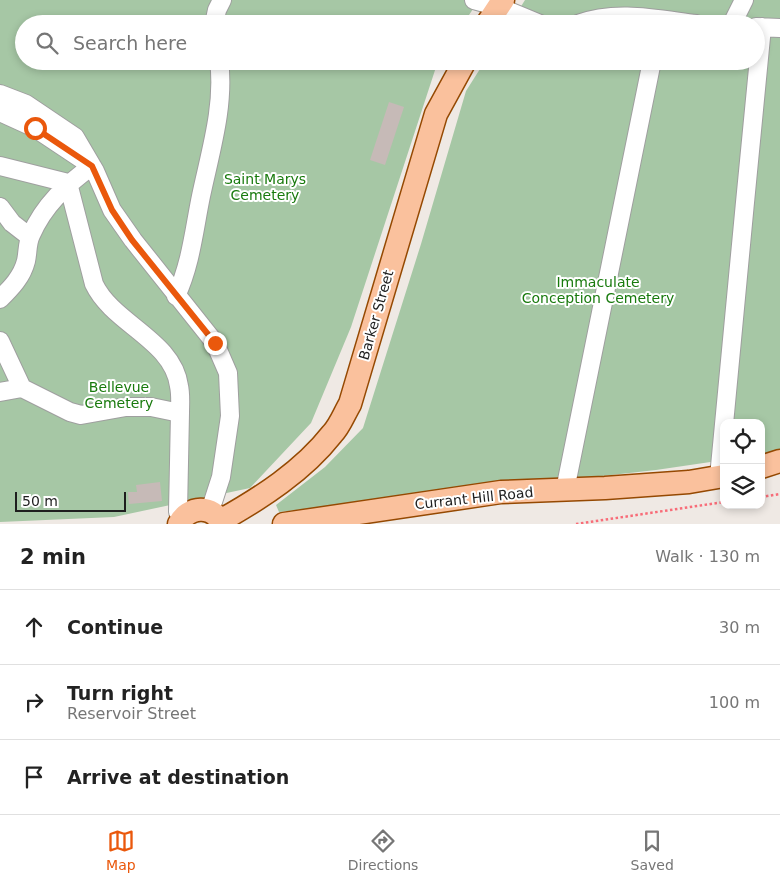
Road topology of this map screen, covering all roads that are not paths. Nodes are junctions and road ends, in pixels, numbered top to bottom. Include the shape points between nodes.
1 (222, 0) edge
2 (474, 0) edge
3 (744, 0) edge
4 (496, 8) edge
5 (216, 15) edge
6 (515, 15) edge
7 (736, 15) edge
8 (765, 27) edge
9 (780, 28) edge
10 (221, 70) edge
11 (460, 70) edge
12 (650, 70) edge
13 (756, 70) edge
14 (0, 94) edge
15 (0, 112) edge
16 (0, 166) edge
17 (92, 166) junction
18 (68, 183) junction
19 (0, 207) edge
20 (30, 237) junction
21 (176, 296) junction
22 (0, 299) edge
23 (0, 341) edge
24 (22, 388) junction
25 (0, 392) edge
26 (180, 413) junction
27 (780, 461) edge
28 (722, 464) edge
29 (765, 466) edge
30 (720, 476) edge
31 (566, 490) junction
32 (217, 518) edge
33 (181, 520) edge
34 (284, 524) edge

1 - 5 street
2 - 4 street
3 - 7 street
4 - 6 street
8 - 9 street
10 - 21 street via 216,121 189,265
11 - 32 main road, Barker Street via 436,114 350,404 333,433 309,458 258,500
12 - 31 street
13 - 28 street via 744,221 728,357
14 - 17 street via 26,104 75,137
15 - 17 street via 35,128
16 - 18 street
17 - 18 street
17 - 21 street via 112,210
18 - 20 street via 39,217
18 - 26 street via 99,295 158,346 174,370 179,385
19 - 20 street via 12,223
20 - 22 street via 26,262 18,280
21 - 32 street via 215,343 228,373 230,416
23 - 24 street
24 - 25 street
24 - 26 street via 81,415 126,407 151,407
26 - 33 street via 178,512
27 - 29 main road
30 - 31 main road, Currant Hill Road via 689,482
31 - 34 main road, Currant Hill Road via 501,492
32 - 33 main road, Barker Street via 195,510

